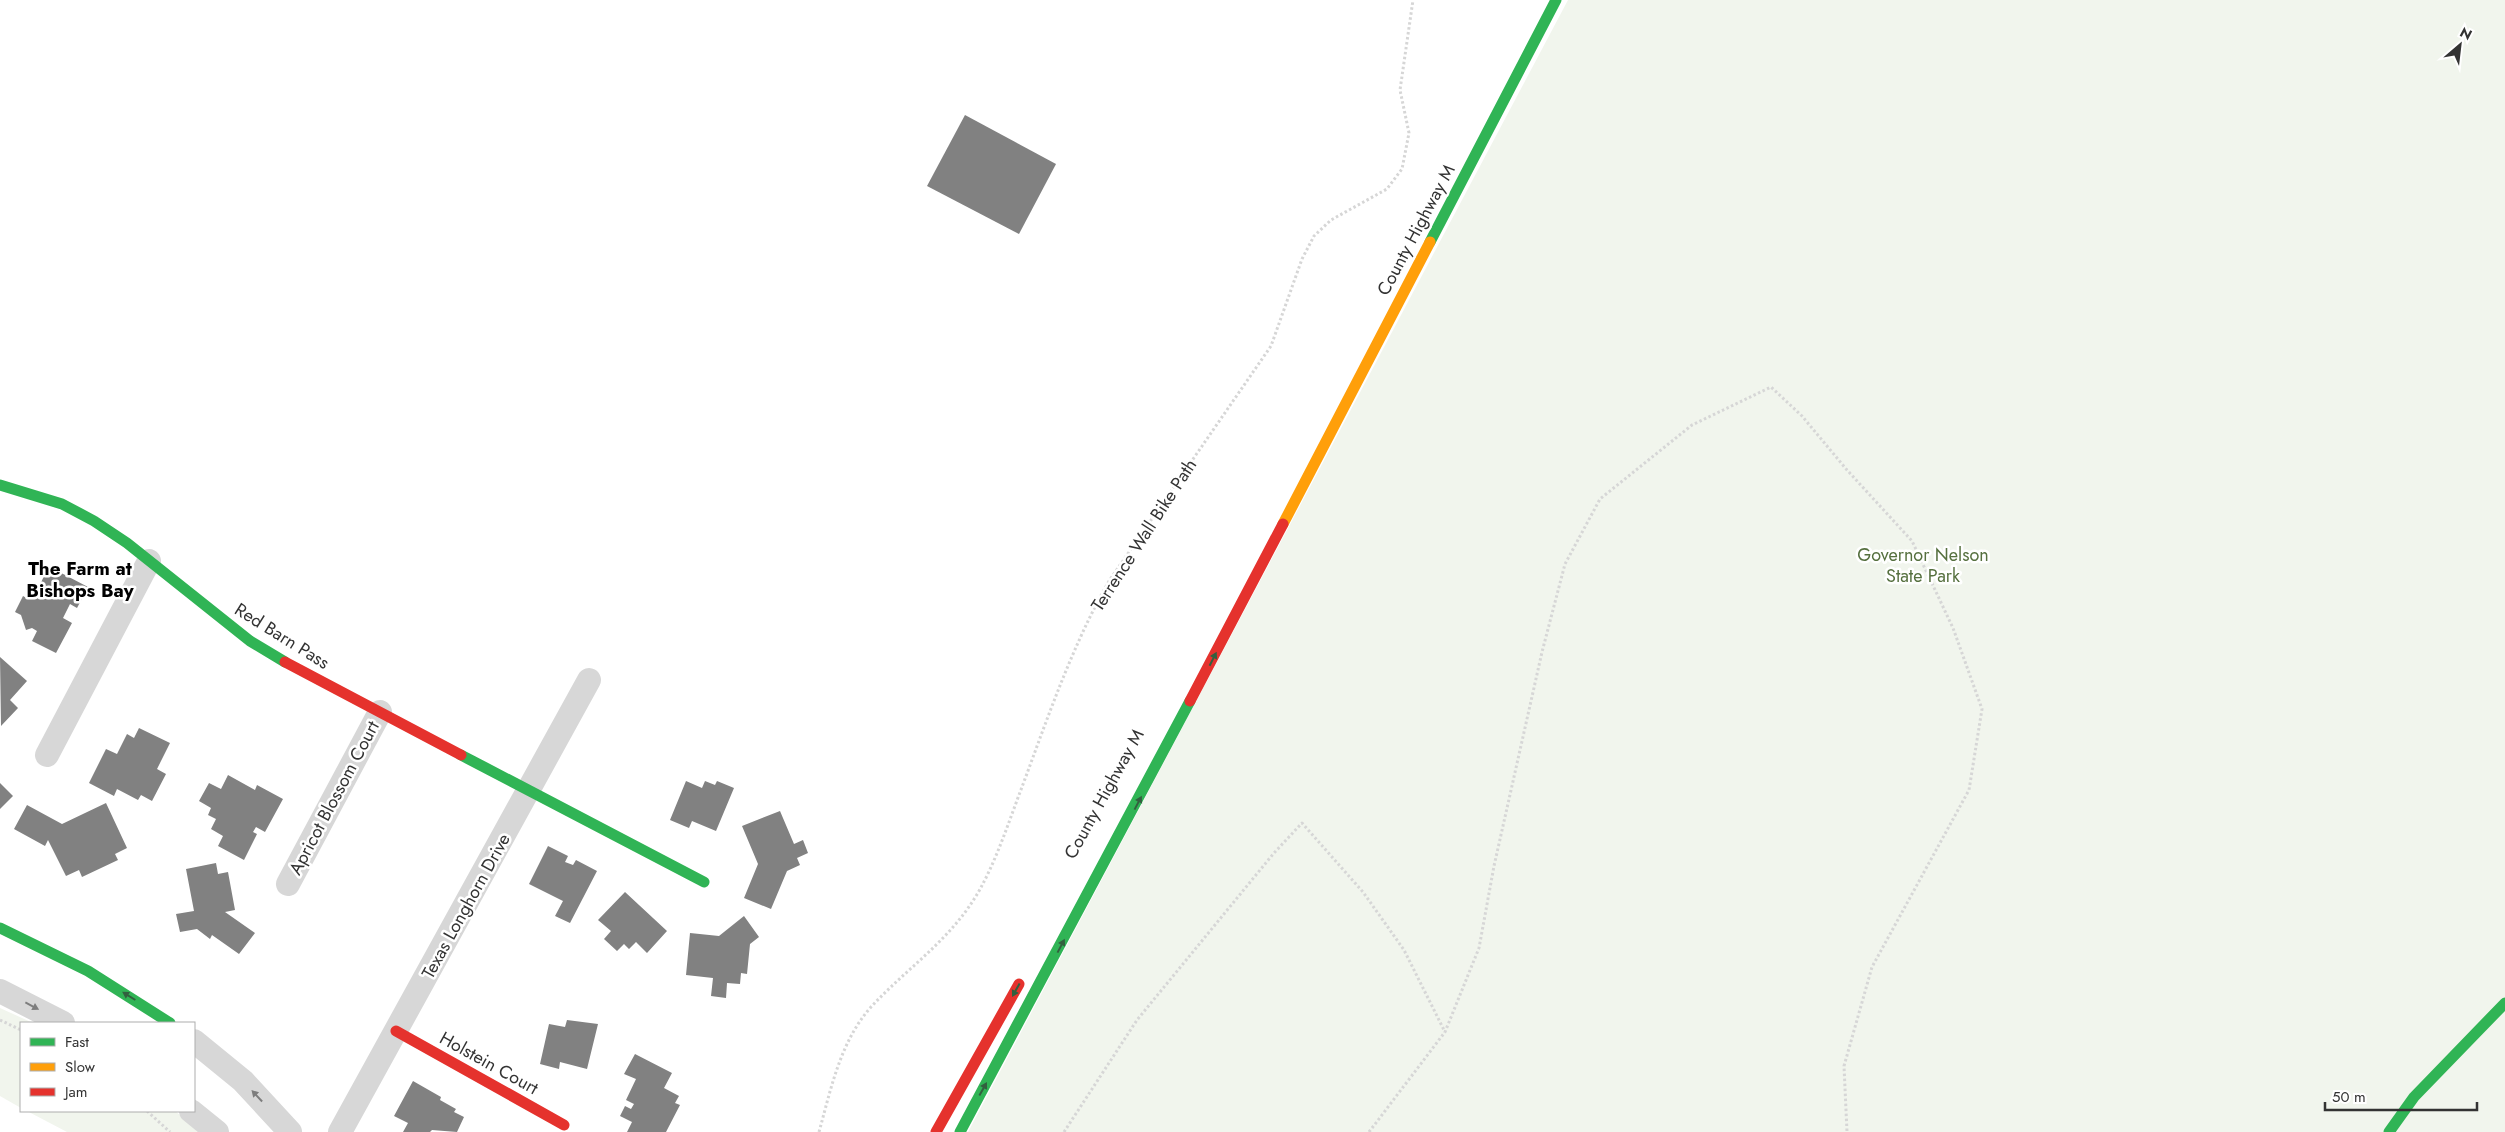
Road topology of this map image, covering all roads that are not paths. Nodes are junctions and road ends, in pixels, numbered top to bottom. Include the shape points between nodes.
1 (1556, 0) edge
2 (1307, 475) junction
3 (0, 485) edge
4 (149, 561) junction
5 (589, 680) dead end
6 (1178, 698) dead end
7 (380, 712) junction
8 (46, 755) dead end
9 (530, 791) junction
10 (704, 882) dead end
11 (288, 884) dead end
12 (0, 928) edge
13 (1026, 972) dead end
14 (0, 991) edge
15 (2505, 1003) edge
16 (61, 1022) edge
17 (168, 1022) edge
18 (396, 1032) junction
19 (195, 1042) edge
20 (192, 1112) edge
21 (564, 1125) dead end
22 (217, 1132) edge
23 (290, 1132) edge
24 (340, 1132) edge
25 (936, 1132) edge
26 (960, 1132) edge
27 (2389, 1132) edge

1 - 2 main road, County Highway M
2 - 6 main road, County Highway M
26 -> 2 main road, County Highway M via 1124,829
3 - 4 main road, Red Barn Pass via 62,504 94,521
4 - 7 main road, Red Barn Pass via 250,641
4 - 8 street
5 - 9 street, Texas Longhorn Drive
7 - 9 main road, Red Barn Pass
7 - 11 street, Apricot Blossom Court
9 - 10 main road, Red Barn Pass
9 - 18 street, Texas Longhorn Drive
17 -> 12 main road via 94,974
13 -> 25 main road
14 -> 16 street
15 - 27 main road via 2414,1097
18 - 21 main road, Holstein Court
18 - 24 street, Texas Longhorn Drive
23 -> 19 street via 243,1081
20 - 22 street

